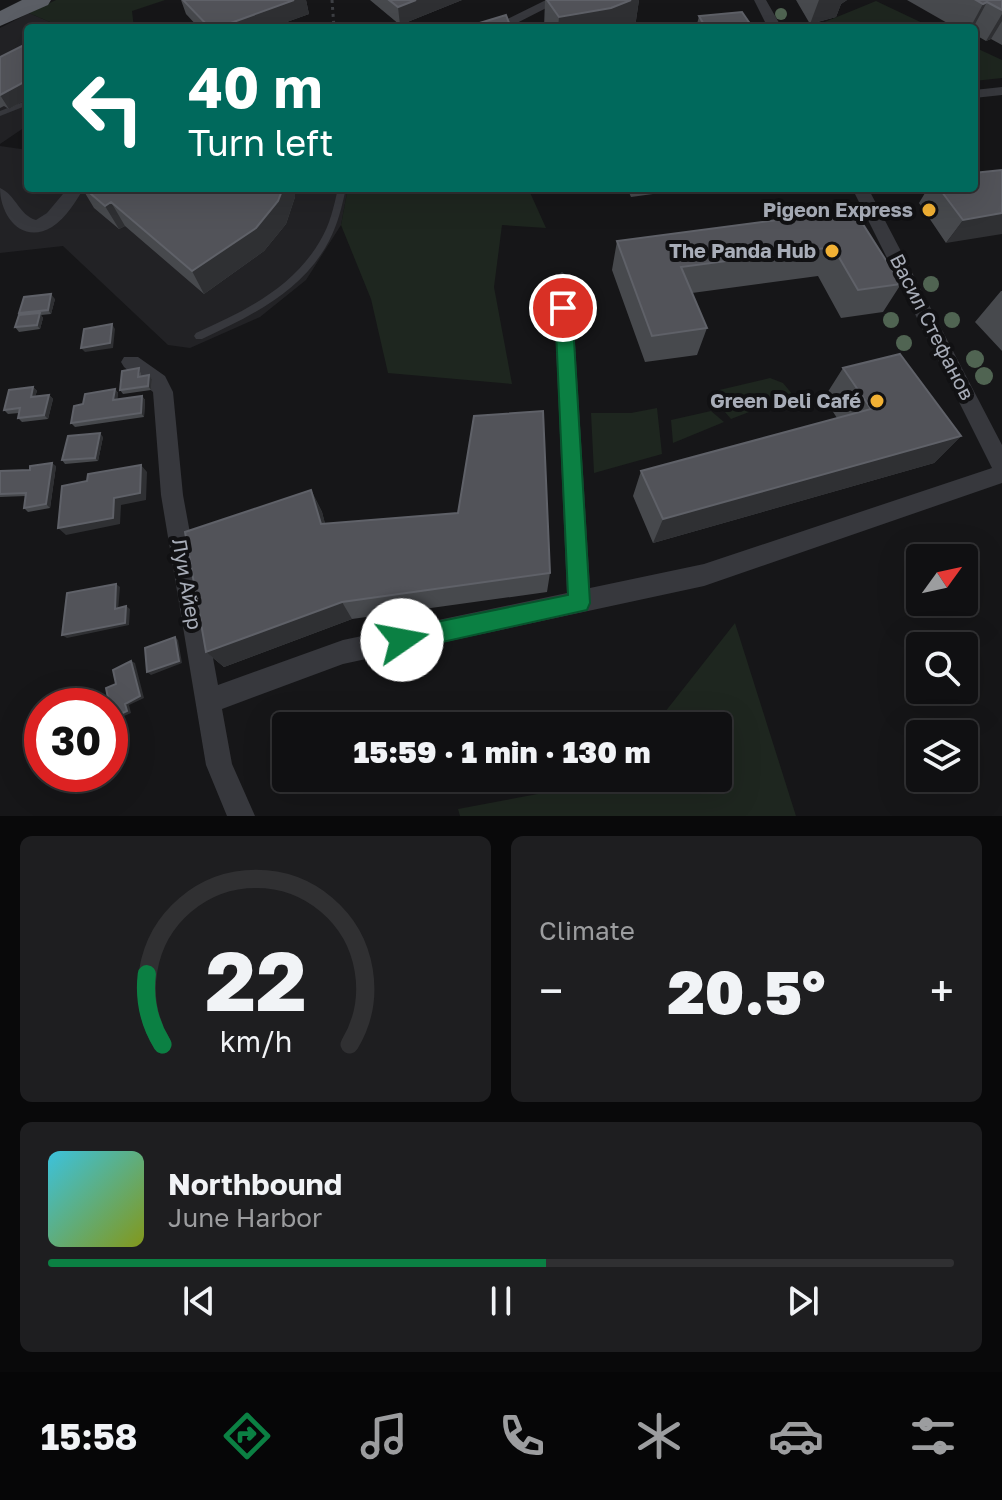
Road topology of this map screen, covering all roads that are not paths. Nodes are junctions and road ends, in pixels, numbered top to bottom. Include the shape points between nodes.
1 (40, 0) edge
2 (556, 0) edge
3 (760, 0) edge
4 (0, 19) edge
5 (517, 24) edge
6 (773, 24) edge
7 (1002, 91) edge
8 (978, 94) edge
9 (24, 104) edge
10 (0, 114) edge
11 (73, 192) edge
12 (341, 192) edge
13 (862, 192) edge
14 (0, 194) edge
15 (562, 279) dead end
16 (199, 336) dead end
17 (131, 362) dead end
18 (1000, 455) edge
19 (1002, 474) edge
20 (579, 603) junction
21 (208, 701) junction
22 (241, 816) edge

1 - 4 highway
2 - 5 street
3 - 6 street
7 - 8 street
9 - 10 lane
11 - 14 street via 56,216 32,225 22,222
12 - 16 lane via 333,225 303,272 258,307
13 - 18 street, Васил Стефанов
15 - 20 street
17 - 21 street, Луи Айер via 163,392 172,495
19 - 20 street via 704,575
20 - 21 street via 343,652
21 - 22 street, Луи Айер via 219,765

